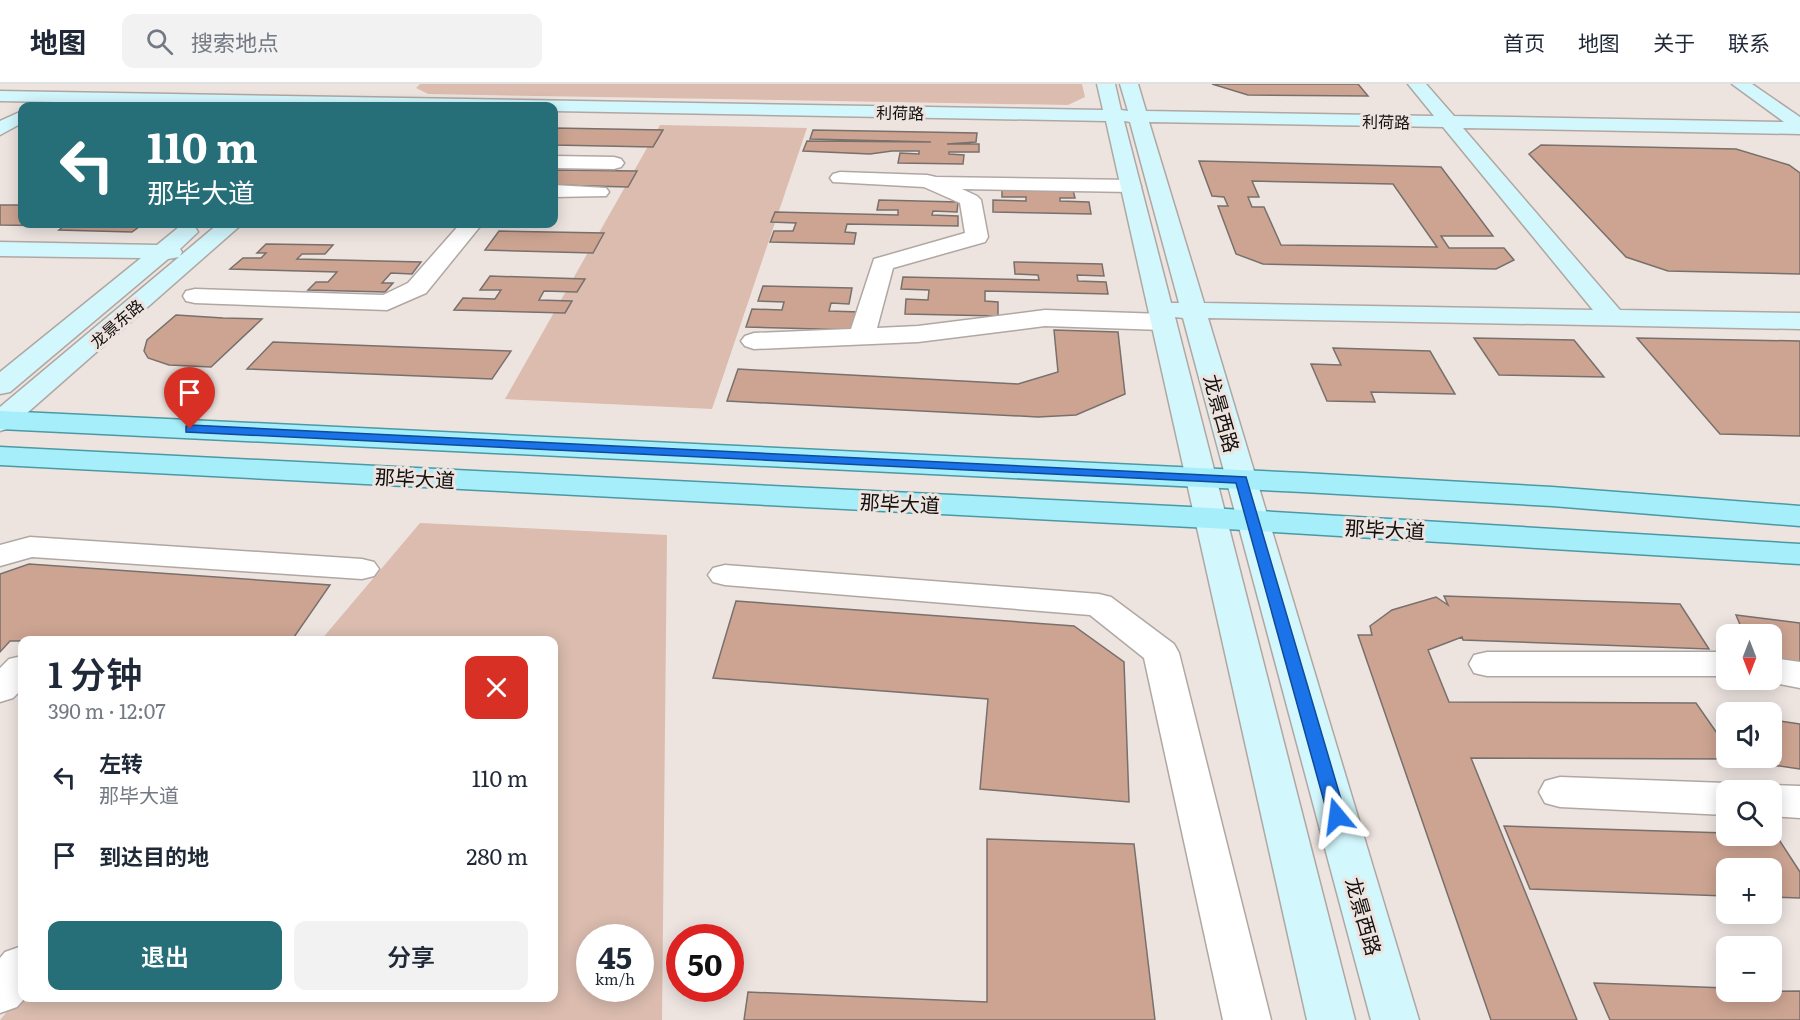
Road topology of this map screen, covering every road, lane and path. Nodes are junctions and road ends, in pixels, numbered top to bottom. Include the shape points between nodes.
1 (368, 84) edge
2 (394, 84) edge
3 (1106, 84) edge
4 (1129, 84) edge
5 (1417, 84) edge
6 (1741, 84) edge
7 (1765, 84) edge
8 (0, 96) edge
9 (0, 101) edge
10 (18, 102) edge
11 (257, 102) edge
12 (346, 102) edge
13 (373, 102) edge
14 (1800, 107) edge
15 (558, 108) edge
16 (558, 111) edge
17 (18, 118) edge
18 (1127, 119) junction
19 (1451, 125) junction
20 (1800, 126) edge
21 (0, 129) edge
22 (1800, 134) edge
23 (558, 162) edge
24 (614, 163) dead end
25 (840, 178) dead end
26 (927, 181) junction
27 (1131, 186) junction
28 (558, 190) edge
29 (599, 192) dead end
30 (193, 228) edge
31 (226, 228) edge
32 (468, 228) edge
33 (0, 249) edge
34 (163, 252) junction
35 (197, 253) junction
36 (195, 296) dead end
37 (1193, 310) junction
38 (1162, 316) junction
39 (1613, 318) junction
40 (1800, 321) edge
41 (862, 336) junction
42 (753, 341) dead end
43 (0, 386) edge
44 (1, 420) edge
45 (0, 456) edge
46 (1201, 478) junction
47 (1242, 480) junction
48 (1570, 498) junction
49 (1800, 516) edge
50 (1210, 518) junction
51 (1253, 520) junction
52 (1592, 540) junction
53 (1800, 554) edge
54 (0, 556) edge
55 (362, 568) dead end
56 (725, 575) dead end
57 (1487, 664) dead end
58 (1716, 664) edge
59 (18, 672) edge
60 (1782, 672) edge
61 (1800, 675) edge
62 (0, 689) edge
63 (1560, 792) dead end
64 (1716, 799) edge
65 (18, 971) edge
66 (0, 992) edge
67 (1247, 1020) edge
68 (1331, 1020) edge
69 (1395, 1020) edge

1 - 12 main road
2 - 13 main road
3 - 18 main road, 龙景西路
4 - 18 main road, 龙景西路
5 - 19 main road
6 - 20 main road
7 - 14 main road
8 - 11 main road, 利荷路
9 - 10 main road
15 - 18 main road, 利荷路
16 - 18 main road, 利荷路
17 - 21 main road
18 - 19 main road, 利荷路
18 - 27 main road, 龙景西路
18 - 37 main road, 龙景西路
19 - 20 main road, 利荷路
19 - 22 main road, 利荷路
19 - 39 main road
23 - 24 street
25 - 26 street
26 - 27 street
26 - 41 street via 970,200 977,237 882,264
27 - 38 main road, 龙景西路
28 - 29 street
30 - 34 main road, 龙景东路
31 - 35 main road, 龙景东路
32 - 36 street via 417,288 387,303
33 - 34 main road
34 - 35 main road
34 - 43 main road, 龙景东路
35 - 44 main road, 龙景东路
37 - 38 main road
37 - 39 main road
37 - 47 main road, 龙景西路
38 - 41 street via 1045,318 918,334
38 - 46 main road, 龙景西路
39 - 40 main road
41 - 42 street
44 - 46 main road, 那毕大道
45 - 50 main road, 那毕大道
46 - 47 main road, 那毕大道
46 - 50 main road, 龙景西路
47 - 48 main road, 那毕大道
47 - 51 main road, 龙景西路
48 - 49 main road, 那毕大道
48 - 52 main road
50 - 51 main road, 那毕大道
50 - 68 main road, 龙景西路
51 - 52 main road, 那毕大道
51 - 69 main road, 龙景西路
52 - 53 main road, 那毕大道
54 - 55 street via 30,547
56 - 67 street via 1099,605 1161,653
57 - 58 street
59 - 62 street
60 - 61 street
63 - 64 street
65 - 66 street

